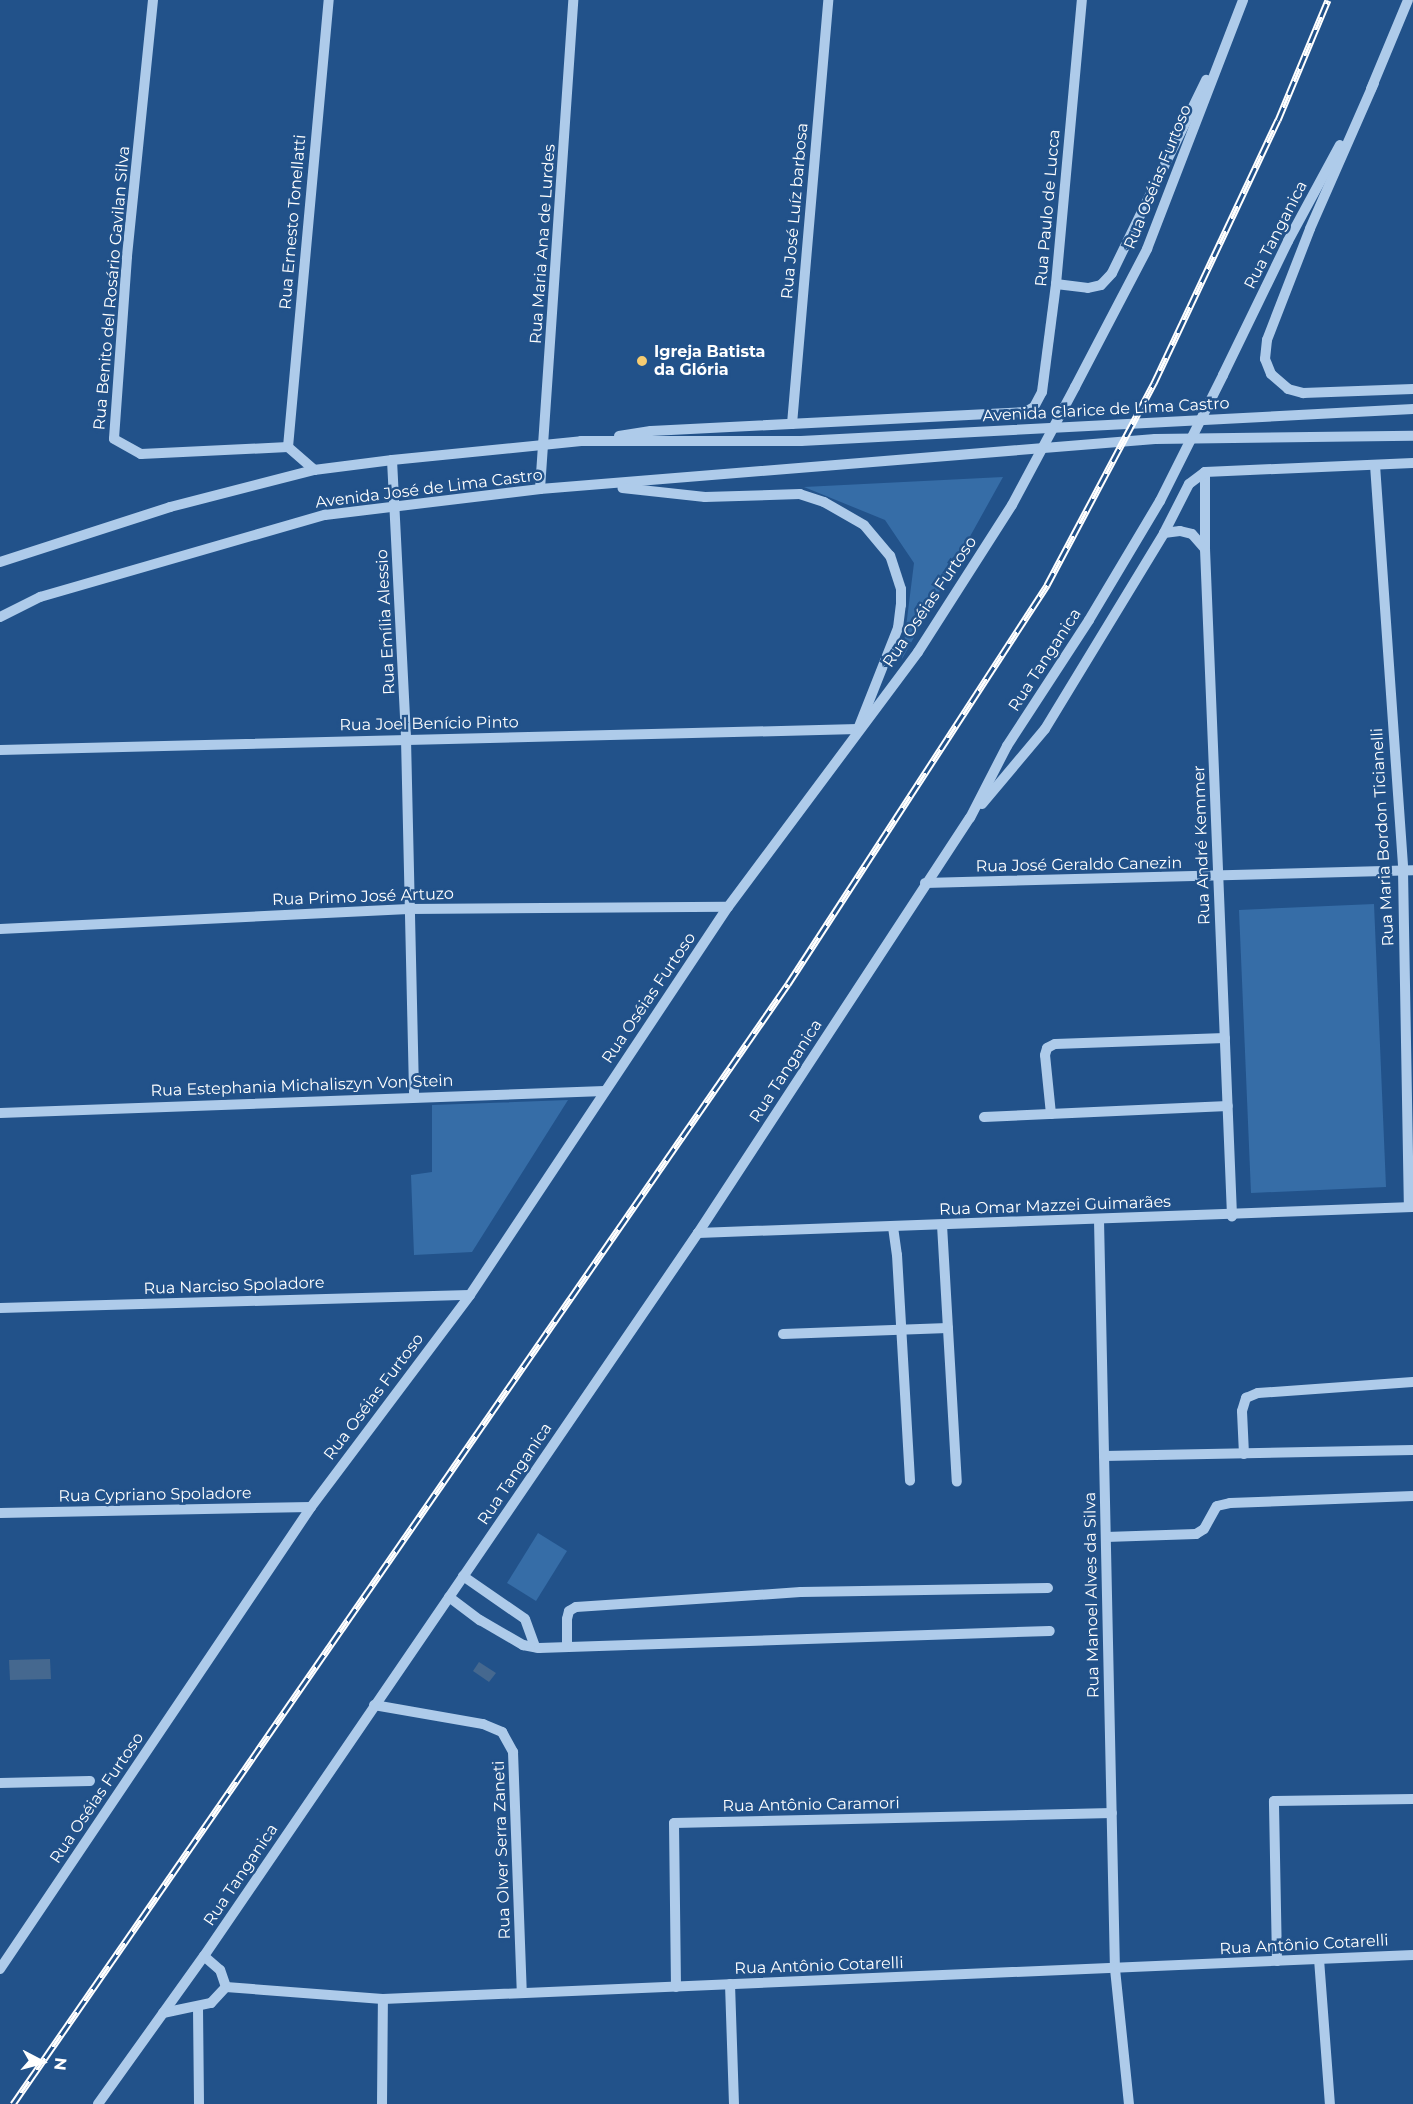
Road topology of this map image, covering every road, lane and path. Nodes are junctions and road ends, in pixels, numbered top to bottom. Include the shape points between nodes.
1 (153, 0) edge
2 (329, 0) edge
3 (573, 0) edge
4 (828, 0) edge
5 (1082, 0) edge
6 (1243, 0) edge
7 (1408, 0) edge
8 (1239, 12) junction
9 (1374, 83) junction
10 (1056, 284) junction
11 (1413, 389) edge
12 (1413, 409) edge
13 (792, 424) junction
14 (1413, 436) edge
15 (581, 441) junction
16 (801, 441) joint
17 (545, 445) junction
18 (288, 447) junction
19 (392, 460) junction
20 (1413, 463) edge
21 (1375, 465) junction
22 (804, 467) joint
23 (314, 470) junction
24 (1205, 472) junction
25 (601, 486) junction
26 (540, 489) junction
27 (396, 507) junction
28 (1164, 533) junction
29 (1205, 549) junction
30 (0, 562) edge
31 (0, 617) edge
32 (858, 729) junction
33 (406, 739) junction
34 (0, 750) edge
35 (970, 818) junction
36 (1408, 870) edge
37 (1218, 877) junction
38 (925, 883) junction
39 (728, 907) junction
40 (409, 909) junction
41 (0, 928) edge
42 (1225, 1038) junction
43 (604, 1091) junction
44 (414, 1096) junction
45 (1228, 1106) junction
46 (0, 1113) edge
47 (1051, 1114) junction
48 (984, 1118) dead end
49 (1411, 1207) edge
50 (1232, 1216) junction
51 (1099, 1220) junction
52 (942, 1225) junction
53 (892, 1227) junction
54 (698, 1233) junction
55 (470, 1294) junction
56 (0, 1308) edge
57 (948, 1328) junction
58 (900, 1330) junction
59 (783, 1334) dead end
60 (1413, 1382) edge
61 (1413, 1449) edge
62 (1244, 1454) junction
63 (1104, 1456) junction
64 (910, 1481) dead end
65 (957, 1482) dead end
66 (1413, 1496) edge
67 (311, 1508) junction
68 (0, 1513) edge
69 (1106, 1537) junction
70 (463, 1576) junction
71 (1048, 1588) dead end
72 (449, 1597) junction
73 (1050, 1631) dead end
74 (535, 1647) junction
75 (567, 1647) junction
76 (374, 1705) junction
77 (90, 1781) dead end
78 (0, 1783) edge
79 (1413, 1799) edge
80 (1112, 1813) junction
81 (1413, 1955) edge
82 (204, 1956) junction
83 (1319, 1959) junction
84 (1277, 1961) junction
85 (0, 1968) edge
86 (1116, 1969) junction
87 (729, 1984) junction
88 (226, 1987) junction
89 (676, 1987) junction
90 (522, 1993) junction
91 (383, 1999) junction
92 (198, 2008) junction
93 (164, 2013) junction
94 (98, 2104) edge
95 (199, 2104) edge
96 (382, 2104) edge
97 (734, 2104) edge
98 (1129, 2104) edge
99 (1330, 2104) edge

1 - 18 street, Rua Benito del Rosário Gavilan Silva via 127,257 114,439 141,454
2 - 18 street, Rua Ernesto Tonellatti
3 - 17 street, Rua Maria Ana de Lurdes
4 - 13 street, Rua José Luíz barbosa
5 - 10 street, Rua Paulo de Lucca
6 - 8 street, Rua Oséias Furtoso
7 - 9 street, Rua Tanganica
8 - 10 street via 1112,273 1101,285 1088,288
8 - 32 street, Rua Oséias Furtoso, bridge via 1147,249 1075,387 1012,505 918,652
9 - 11 street via 1310,229 1267,340 1265,358 1271,374 1288,389 1303,393
9 - 35 street, Rua Tanganica, bridge via 1288,241 1160,501 1007,746
10 - 13 street, Rua Paulo de Lucca via 1042,392 1034,407 1025,412
12 - 16 street, Avenida Clarice de Lima Castro
13 - 15 street via 651,431
14 - 22 street, Avenida Clarice de Lima Castro via 1155,439
15 - 16 street, Avenida José de Lima Castro
15 - 17 street, Avenida José de Lima Castro
17 - 19 street, Avenida José de Lima Castro
17 - 26 street, Rua Maria Ana de Lurdes
18 - 23 street
19 - 23 street, Avenida José de Lima Castro
19 - 27 street, Rua Emília Alessio
20 - 21 street
21 - 24 street
21 - 36 street, Rua Maria Bordon Ticianelli
22 - 25 street, Avenida José de Lima Castro
23 - 30 street, Avenida José de Lima Castro via 170,507
24 - 28 street via 1189,484
24 - 29 street, Rua André Kemmer
25 - 26 street, Avenida José de Lima Castro
25 - 32 street via 705,497 800,494 824,502 864,525 890,556 901,590 901,605 898,628
26 - 27 street, Avenida José de Lima Castro
27 - 31 street, Avenida José de Lima Castro via 326,514 40,597
27 - 33 street, Rua Emília Alessio
28 - 29 street via 1192,534
28 - 35 street via 1046,729
29 - 37 street, Rua André Kemmer
32 - 33 street, Rua Joel Benício Pinto
32 - 39 street, Rua Oséias Furtoso
33 - 34 street, Rua Joel Benício Pinto
33 - 40 street, Rua Emília Alessio
35 - 38 street, Rua Tanganica
36 - 37 street, Rua José Geraldo Canezin
36 - 49 street, Rua Maria Bordon Ticianelli
37 - 38 street, Rua José Geraldo Canezin
37 - 42 street, Rua André Kemmer
38 - 54 street, Rua Tanganica
39 - 40 street, Rua Primo José Artuzo
39 - 43 street, Rua Oséias Furtoso
40 - 41 street, Rua Primo José Artuzo
40 - 44 street, Rua Emília Alessio
42 - 45 street, Rua André Kemmer
42 - 47 street via 1055,1044 1047,1048 1045,1055
43 - 44 street, Rua Estephania Michaliszyn Von Stein
43 - 55 street, Rua Oséias Furtoso
44 - 46 street, Rua Estephania Michaliszyn Von Stein
45 - 47 street
45 - 50 street, Rua André Kemmer
47 - 48 street
49 - 50 street, Rua Omar Mazzei Guimarães
50 - 51 street, Rua Omar Mazzei Guimarães
51 - 52 street, Rua Omar Mazzei Guimarães
51 - 63 street, Rua Manoel Alves da Silva
52 - 53 street, Rua Omar Mazzei Guimarães
52 - 57 street
53 - 54 street, Rua Omar Mazzei Guimarães
53 - 58 street
54 - 70 street, Rua Tanganica
55 - 56 street, Rua Narciso Spoladore
55 - 67 street, Rua Oséias Furtoso
57 - 58 street
57 - 65 street
58 - 59 street
58 - 64 street
60 - 62 street via 1258,1393 1246,1398 1242,1412
61 - 62 street
62 - 63 street
63 - 69 street, Rua Manoel Alves da Silva
66 - 69 street via 1230,1503 1217,1506 1204,1529 1196,1534
67 - 68 street, Rua Cypriano Spoladore
67 - 85 street, Rua Oséias Furtoso
69 - 80 street, Rua Manoel Alves da Silva
70 - 72 street, Rua Tanganica
70 - 74 street via 525,1619
71 - 75 street via 801,1592 576,1607 569,1611 567,1619
72 - 74 street via 480,1620 523,1645
72 - 76 street, Rua Tanganica
73 - 75 street
74 - 75 street
76 - 82 street, Rua Tanganica
76 - 90 street, Rua Olver Serra Zaneti via 483,1724 502,1732 513,1752
77 - 78 street
79 - 84 street via 1274,1801
80 - 86 street, Rua Manoel Alves da Silva
80 - 89 street, Rua Antônio Caramori via 674,1823
81 - 83 street, Rua Antônio Cotarelli
82 - 88 street via 220,1970
82 - 93 street, Rua Tanganica
83 - 84 street, Rua Antônio Cotarelli
83 - 99 street
84 - 86 street, Rua Antônio Cotarelli
86 - 87 street, Rua Antônio Cotarelli
86 - 98 street, Rua Manoel Alves da Silva
87 - 89 street, Rua Antônio Cotarelli
87 - 97 street
88 - 91 street, Rua Antônio Cotarelli
88 - 92 street via 211,2003
89 - 90 street, Rua Antônio Cotarelli
90 - 91 street, Rua Antônio Cotarelli
91 - 96 street
92 - 93 street
92 - 95 street
93 - 94 street, Rua Tanganica

